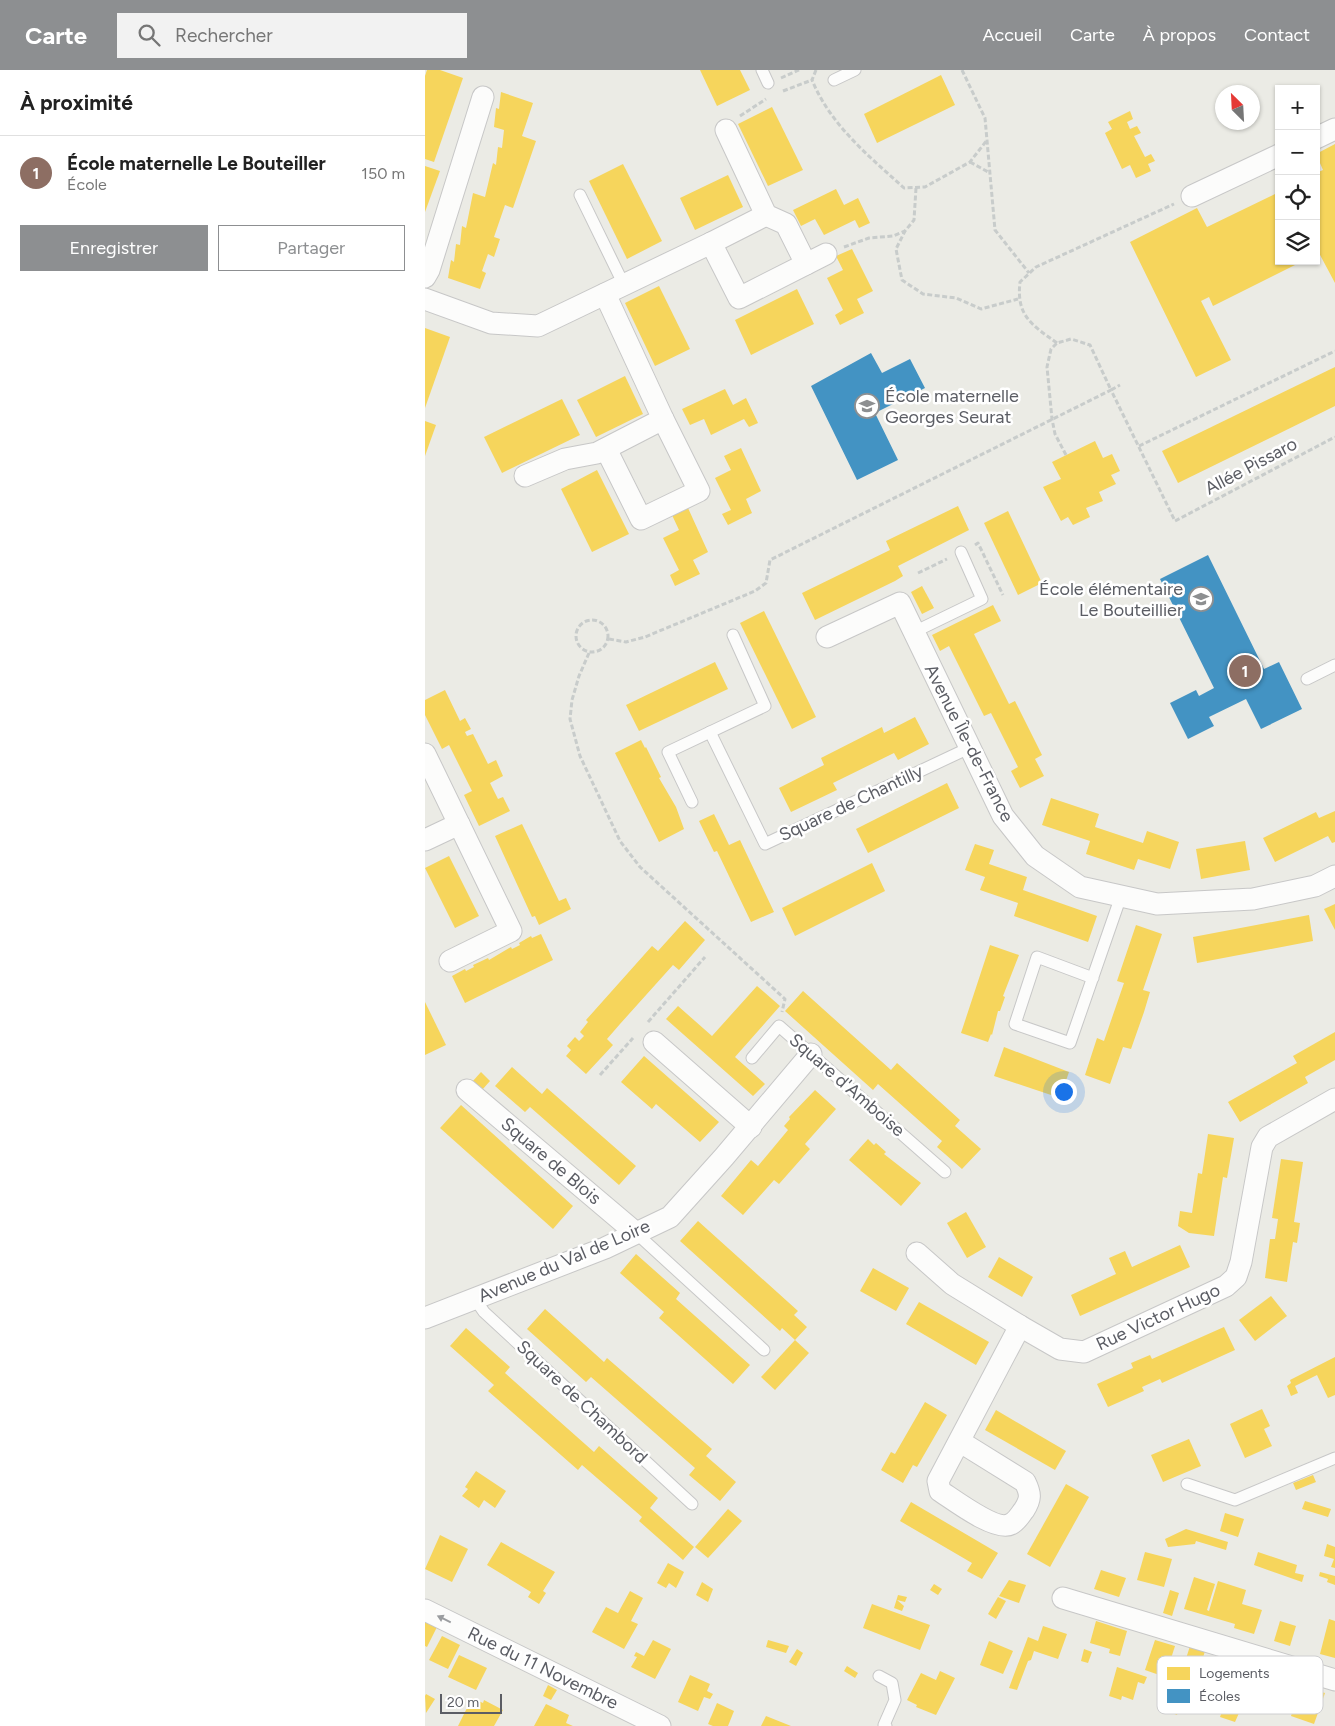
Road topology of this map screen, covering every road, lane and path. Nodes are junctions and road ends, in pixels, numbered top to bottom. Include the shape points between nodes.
1 (762, 70) edge
2 (816, 70) edge
3 (855, 70) edge
4 (961, 70) edge
5 (813, 80) junction
6 (834, 80) dead end
7 (768, 83) dead end
8 (779, 92) dead end
9 (483, 97) dead end
10 (770, 97) dead end
11 (1335, 129) edge
12 (726, 130) joint
13 (1320, 136) edge
14 (987, 140) junction
15 (1275, 157) edge
16 (970, 162) junction
17 (990, 173) junction
18 (916, 188) junction
19 (580, 196) dead end
20 (1192, 196) joint
21 (766, 215) junction
22 (905, 231) junction
23 (711, 242) junction
24 (826, 254) joint
25 (806, 264) junction
26 (1029, 273) junction
27 (425, 277) edge
28 (614, 289) junction
29 (425, 299) edge
30 (1018, 299) junction
31 (1057, 343) junction
32 (1335, 351) edge
33 (1120, 385) dead end
34 (1111, 390) junction
35 (663, 419) junction
36 (1052, 419) junction
37 (1335, 437) edge
38 (1139, 446) junction
39 (606, 449) junction
40 (1066, 455) dead end
41 (525, 476) dead end
42 (961, 552) dead end
43 (914, 632) junction
44 (733, 635) dead end
45 (827, 637) dead end
46 (609, 639) junction
47 (589, 654) junction
48 (1335, 665) edge
49 (1307, 678) dead end
50 (710, 732) junction
51 (969, 748) junction
52 (425, 754) edge
53 (692, 802) dead end
54 (459, 824) junction
55 (425, 840) edge
56 (1335, 876) edge
57 (1121, 896) junction
58 (705, 958) dead end
59 (451, 961) dead end
60 (1093, 978) junction
61 (779, 1026) junction
62 (647, 1032) junction
63 (811, 1054) junction
64 (751, 1058) dead end
65 (600, 1075) dead end
66 (467, 1090) dead end
67 (1335, 1099) edge
68 (751, 1127) junction
69 (945, 1172) dead end
70 (636, 1233) junction
71 (917, 1253) dead end
72 (475, 1299) junction
73 (425, 1318) edge
74 (1020, 1326) junction
75 (764, 1350) dead end
76 (959, 1441) dead end
77 (1335, 1458) edge
78 (1187, 1484) dead end
79 (692, 1504) dead end
80 (1063, 1598) dead end
81 (425, 1610) edge
82 (1255, 1656) edge
83 (879, 1676) dead end
84 (1323, 1676) edge
85 (1335, 1680) edge
86 (660, 1726) edge
87 (886, 1726) edge

1 - 7 lane
2 - 5 path
3 - 6 lane
4 - 14 path via 985,118
5 - 8 path
5 - 18 path via 820,99 845,133 904,188
9 - 27 street
10 - 12 path via 745,111
11 - 13 street
12 - 21 street
14 - 16 path
14 - 17 path
15 - 20 street
16 - 17 path
16 - 18 path via 925,187
17 - 26 path via 995,230
18 - 22 path via 914,220
19 - 28 lane
20 - 26 path
21 - 23 street
21 - 25 street via 786,224
22 - 24 path via 893,236 869,238
22 - 30 path via 896,249 897,264 902,280 923,294 956,298 981,309
23 - 25 street via 739,298
23 - 28 street
24 - 25 street
26 - 30 path via 1019,282
28 - 29 street via 538,326 491,323
28 - 35 street
30 - 31 path via 1030,323
31 - 34 path via 1071,339 1090,345
31 - 36 path via 1051,349 1047,367
32 - 38 path
33 - 34 path
34 - 36 path
34 - 38 path
35 - 39 street
35 - 39 street via 699,491 641,520
36 - 40 path via 1055,434
36 - 46 path via 770,560 766,583 755,590 645,637 626,642
37 - 38 path, Allée Pissaro via 1175,521
39 - 41 street via 565,459
42 - 43 lane via 983,599
43 - 45 street, Avenue Île-de-France via 901,603
43 - 51 street, Avenue Île-de-France
44 - 50 lane via 765,706
46 - 47 path via 602,650
46 - 47 path via 605,626 594,619 581,623 575,634 578,647
47 - 61 path via 571,700 570,719 580,756 620,841 640,867 785,999
48 - 49 lane
50 - 51 lane, Square de Chantilly via 765,844
50 - 53 lane via 668,752
51 - 57 street, Avenue Île-de-France via 1003,816 1035,856 1080,887
52 - 54 street
54 - 55 street
54 - 59 street via 511,931
56 - 57 street, Avenue Île-de-France via 1315,886 1253,899 1157,904
57 - 60 lane
58 - 62 path
60 - 60 lane via 1070,1043 1015,1024 1037,957
61 - 63 lane, Square d'Amboise
61 - 64 lane, Square d'Amboise
62 - 65 path
62 - 68 street
63 - 68 street, Avenue du Val de Loire
63 - 69 lane, Square d'Amboise
66 - 70 street, Square de Blois
67 - 74 street, Rue Victor Hugo via 1269,1137 1262,1147 1241,1262 1236,1277 1226,1286 1084,1352 1060,1349
68 - 70 street, Avenue du Val de Loire via 670,1217
70 - 72 street, Avenue du Val de Loire
70 - 75 lane
71 - 74 street, Rue Victor Hugo via 952,1284
72 - 73 street, Avenue du Val de Loire
72 - 79 lane, Square de Chambord via 484,1312
74 - 76 street
77 - 78 lane via 1235,1500
80 - 82 street
86 -> 81 street, Rue du 11 Novembre
83 - 87 lane via 892,1683 895,1700
84 - 85 street

